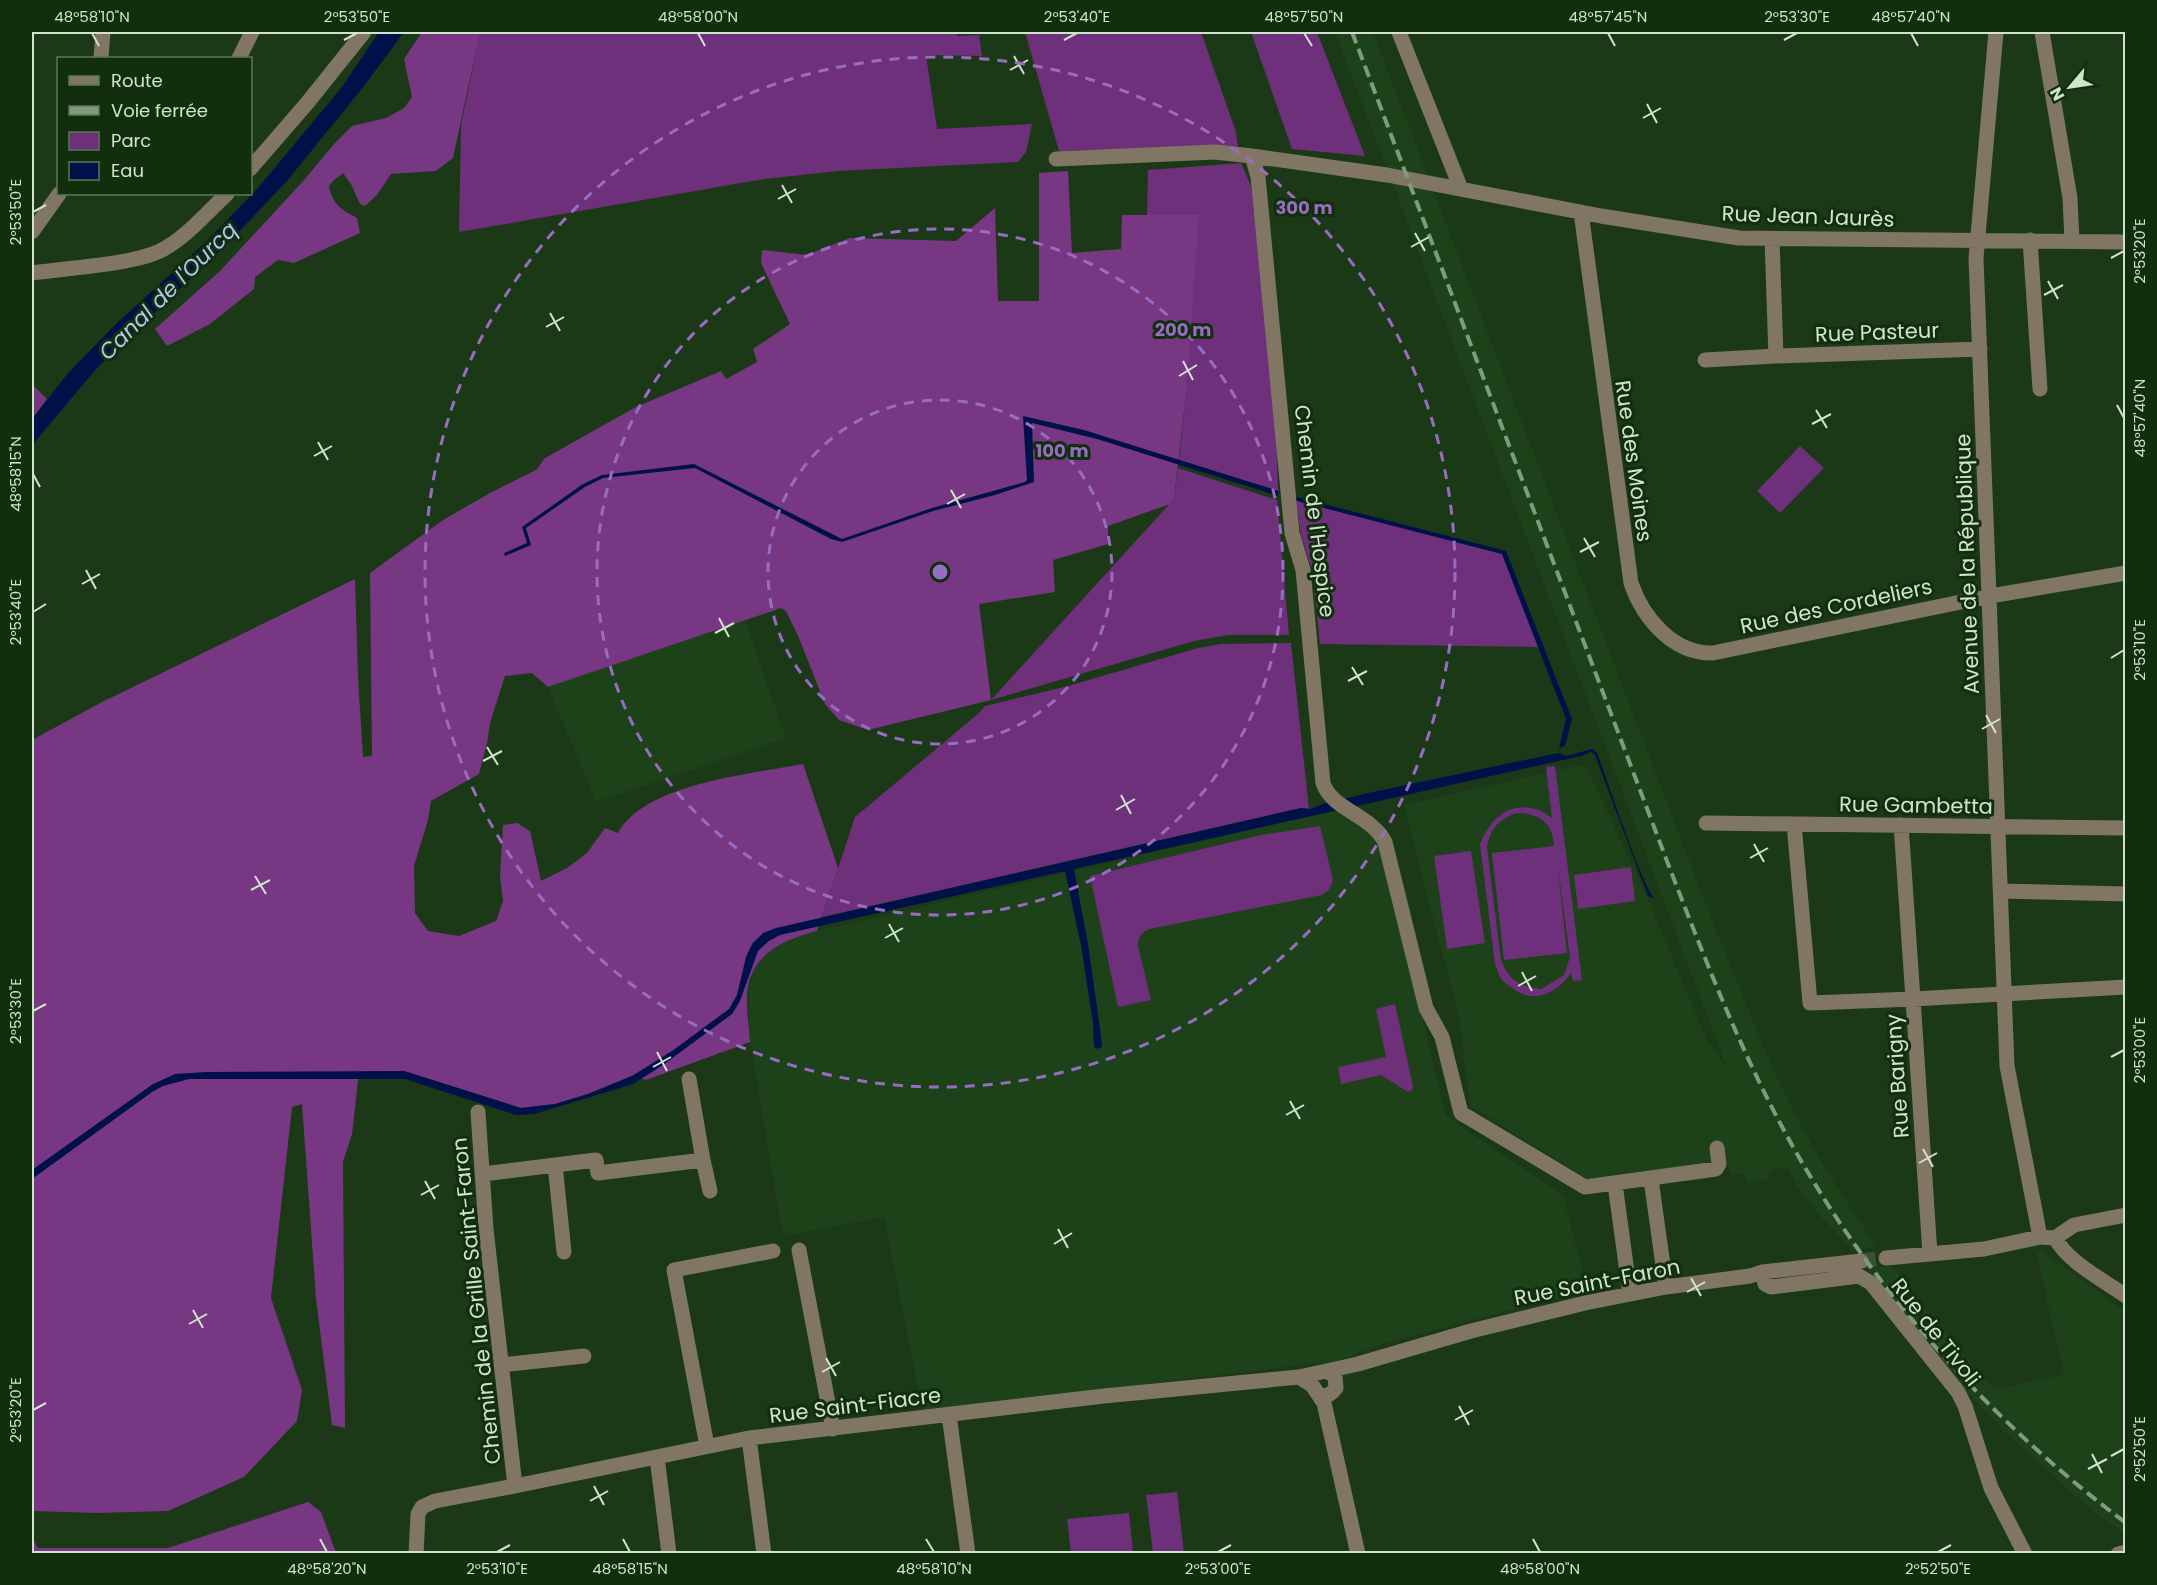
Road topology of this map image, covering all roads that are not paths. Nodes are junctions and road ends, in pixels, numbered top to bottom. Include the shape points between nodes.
1 (103, 32) edge
2 (252, 32) edge
3 (364, 32) edge
4 (1399, 32) edge
5 (1996, 32) edge
6 (2042, 32) edge
7 (101, 57) edge
8 (240, 57) edge
9 (1252, 156) junction
10 (1056, 159) dead end
11 (252, 167) edge
12 (1461, 189) junction
13 (58, 195) edge
14 (226, 195) edge
15 (1581, 212) junction
16 (32, 232) edge
17 (1772, 239) junction
18 (1977, 240) junction
19 (2030, 240) junction
20 (2072, 240) junction
21 (2126, 242) edge
22 (32, 273) edge
23 (1980, 349) junction
24 (1776, 356) junction
25 (1705, 360) dead end
26 (2040, 389) dead end
27 (2126, 573) edge
28 (1990, 596) junction
29 (1732, 650) joint
30 (1706, 823) dead end
31 (1794, 824) junction
32 (1901, 825) junction
33 (1998, 827) junction
34 (2126, 828) edge
35 (2002, 891) junction
36 (2126, 894) edge
37 (2126, 987) edge
38 (2004, 993) junction
39 (1913, 999) junction
40 (689, 1079) dead end
41 (478, 1112) dead end
42 (1718, 1148) dead end
43 (704, 1160) junction
44 (555, 1165) junction
45 (483, 1174) junction
46 (1651, 1179) junction
47 (1615, 1184) junction
48 (710, 1191) dead end
49 (2126, 1215) edge
50 (2047, 1238) junction
51 (799, 1250) dead end
52 (773, 1251) dead end
53 (564, 1252) dead end
54 (1930, 1254) junction
55 (1886, 1258) tunnel mouth
56 (1861, 1261) tunnel mouth
57 (1762, 1272) junction
58 (1666, 1287) junction
59 (1630, 1294) junction
60 (2126, 1296) edge
61 (584, 1356) dead end
62 (501, 1365) junction
63 (1320, 1382) junction
64 (949, 1415) junction
65 (833, 1429) junction
66 (749, 1438) junction
67 (707, 1446) junction
68 (657, 1457) junction
69 (515, 1486) junction
70 (2126, 1552) edge
71 (416, 1554) edge
72 (669, 1554) edge
73 (764, 1554) edge
74 (968, 1554) edge
75 (1358, 1554) edge
76 (2025, 1554) edge
77 (2118, 1554) edge

1 - 7 street
2 - 8 street
3 - 11 street
4 - 12 street
5 - 18 street, Avenue de la République
6 - 20 street via 2070,198
9 - 10 street, Rue Jean Jaurès via 1215,152
9 - 12 street, Rue Jean Jaurès
9 - 47 street, Chemin de l'Hospice via 1258,177 1292,533 1303,570 1323,783 1332,798 1370,822 1385,842 1426,1008 1442,1037 1461,1113 1585,1187
12 - 15 street, Rue Jean Jaurès
13 - 16 street
14 - 22 street via 179,239 160,250 122,261
15 - 17 street, Rue Jean Jaurès via 1739,238
15 - 29 street, Rue des Moines via 1631,583 1643,611 1665,634 1694,652
17 - 18 street, Rue Jean Jaurès
17 - 24 street
18 - 19 street, Rue Jean Jaurès
18 - 23 street, Avenue de la République
19 - 20 street, Rue Jean Jaurès
19 - 26 street
20 - 21 street, Rue Jean Jaurès
23 - 24 street, Rue Pasteur
23 - 28 street, Avenue de la République
24 - 25 street, Rue Pasteur
27 - 28 street, Rue des Cordeliers
28 - 29 street, Rue des Cordeliers
28 - 33 street, Avenue de la République
30 - 31 street, Rue Gambetta
31 - 32 street, Rue Gambetta
31 - 39 street via 1810,1003
32 - 33 street, Rue Gambetta
32 - 39 street
33 - 34 street, Rue Gambetta
33 - 35 street, Avenue de la République
35 - 36 street
35 - 38 street, Avenue de la République
37 - 38 street, Rue Barigny
38 - 39 street, Rue Barigny
38 - 50 street, Avenue de la République via 2010,1086
39 - 54 street, Rue Barigny
40 - 43 street
41 - 45 street, Chemin de la Grille Saint-Faron
42 - 46 street via 1716,1169
43 - 44 street via 598,1173 596,1160
43 - 48 street
44 - 45 street
44 - 53 street
45 - 62 street, Chemin de la Grille Saint-Faron
46 - 47 street
46 - 58 street
47 - 59 street
49 - 50 street via 2074,1226
50 - 54 street
50 - 60 street
51 - 65 street
52 - 67 street via 674,1270
54 - 55 street
56 - 57 street, Rue Saint-Faron
57 - 58 street, Rue Saint-Faron
57 - 76 street, Rue de Tivoli via 1765,1284 1771,1287 1859,1276 1871,1283 1958,1392 1992,1488
58 - 59 street, Rue Saint-Faron
59 - 63 street, Rue Saint-Faron via 1521,1318 1346,1367
61 - 62 street
62 - 69 street, Chemin de la Grille Saint-Faron
63 - 64 street, Rue Saint-Fiacre via 1104,1396
63 - 75 street, Rue Saint-Faron
64 - 65 street, Rue Saint-Fiacre
64 - 74 street
65 - 66 street, Rue Saint-Fiacre
66 - 67 street, Rue Saint-Fiacre
66 - 73 street
67 - 68 street, Rue Saint-Fiacre
68 - 69 street, Rue Saint-Fiacre
68 - 72 street
69 - 71 street, Rue Saint-Fiacre via 422,1507 417,1521
70 - 77 street

